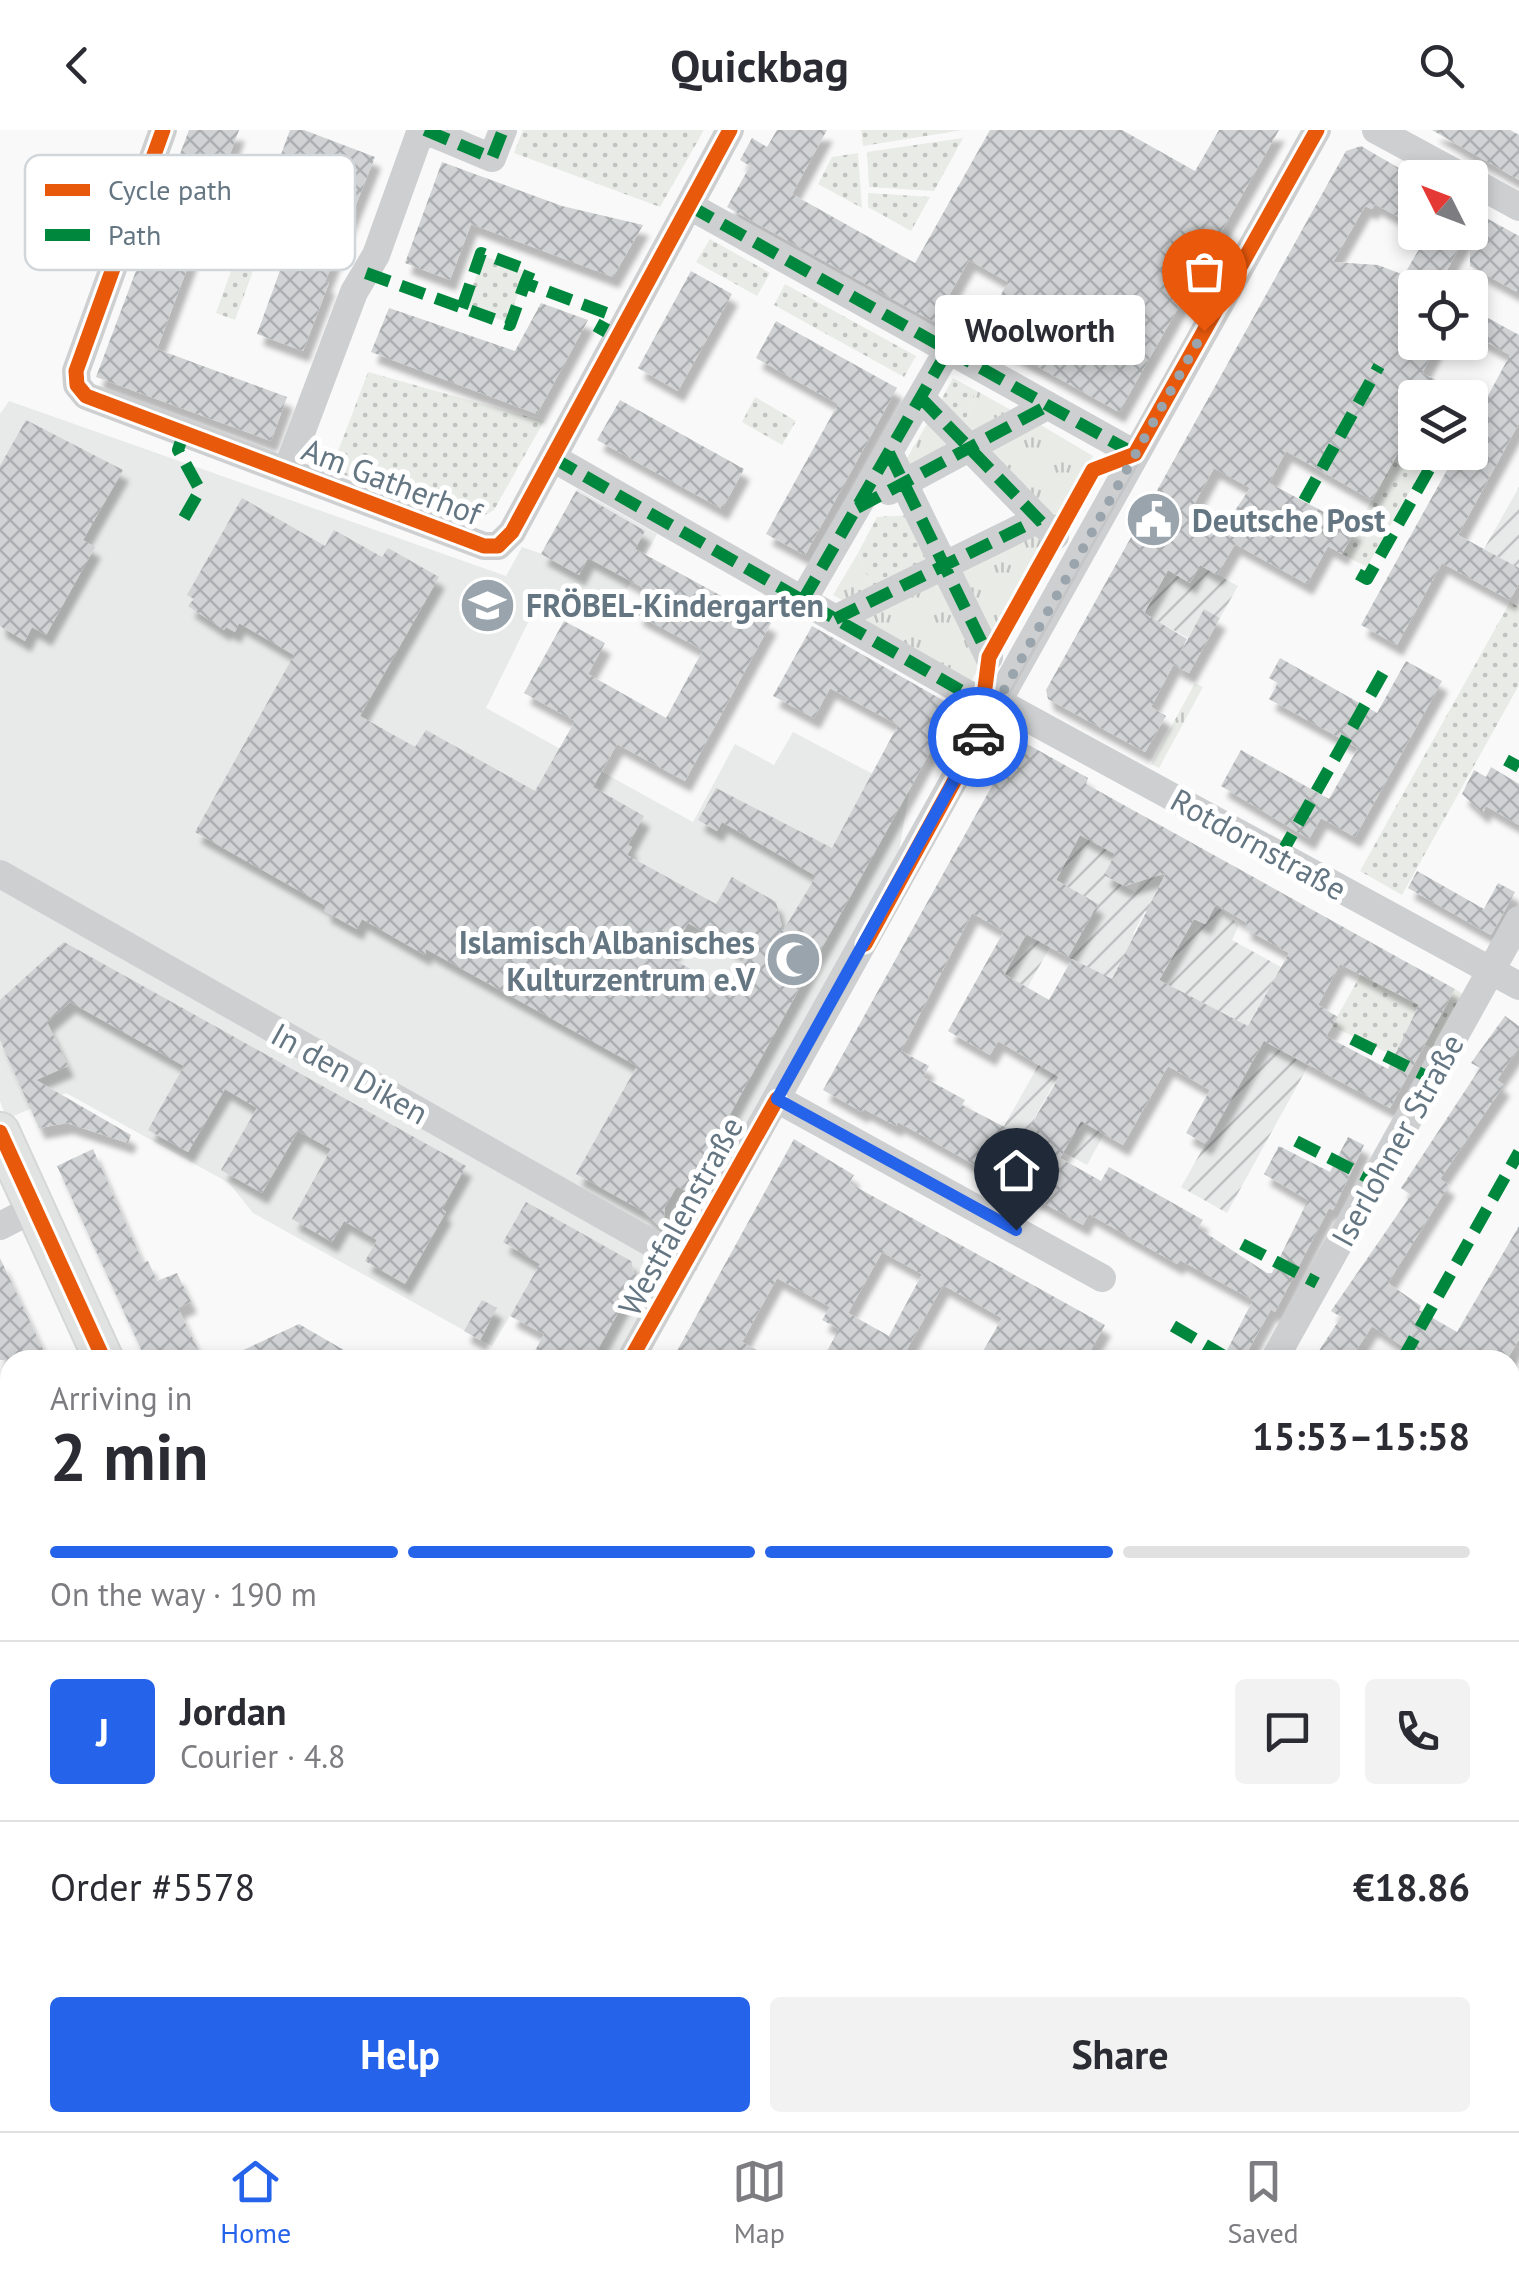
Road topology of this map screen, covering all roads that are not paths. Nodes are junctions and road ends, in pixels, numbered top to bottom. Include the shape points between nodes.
1 (164, 130) edge
2 (423, 130) edge
3 (504, 130) edge
4 (730, 130) edge
5 (1316, 130) edge
6 (1376, 130) edge
7 (155, 155) edge
8 (1432, 160) edge
9 (1488, 190) edge
10 (690, 206) junction
11 (1519, 207) edge
12 (113, 270) edge
13 (948, 350) junction
14 (921, 398) junction
15 (1047, 406) junction
16 (969, 448) junction
17 (889, 452) junction
18 (1135, 454) junction
19 (553, 458) junction
20 (287, 470) junction
21 (904, 483) junction
22 (857, 508) junction
23 (944, 566) junction
24 (803, 600) junction
25 (835, 619) junction
26 (989, 657) dead end
27 (991, 702) junction
28 (5, 880) edge
29 (1519, 920) edge
30 (1491, 970) junction
31 (1519, 986) edge
32 (777, 1099) junction
33 (0, 1132) edge
34 (35, 1208) junction
35 (0, 1226) edge
36 (685, 1262) junction
37 (1102, 1278) dead end
38 (99, 1350) edge
39 (636, 1350) edge
40 (1280, 1350) edge

1 - 7 street, Am Gatherhof
2 - 3 street, Am Gatherhof via 492,158
2 - 20 street, Am Gatherhof
4 - 10 street, Am Gatherhof
5 - 18 street, Westfalenstraße
6 - 8 street
9 - 11 street
10 - 13 street
10 - 19 street, Am Gatherhof
12 - 20 street, Am Gatherhof via 76,371 86,396
13 - 14 street
13 - 15 street
14 - 16 street
14 - 17 street
15 - 16 street
15 - 18 street
16 - 21 street
16 - 23 street via 1047,528
17 - 21 street
17 - 22 street
18 - 27 street, Westfalenstraße
19 - 20 street, Am Gatherhof via 498,546
19 - 24 street
21 - 22 street
21 - 23 street
22 - 24 street
23 - 25 street
23 - 26 street
24 - 25 street
25 - 27 street
27 - 30 street, Rotdornstraße
27 - 32 street, Westfalenstraße
28 - 36 street, In den Diken
29 - 30 street, Iserlohner Straße
30 - 31 street, Rotdornstraße
30 - 40 street, Iserlohner Straße
32 - 36 street, Westfalenstraße
32 - 37 street
33 - 34 street
34 - 35 street
34 - 38 street
36 - 39 street, Westfalenstraße

